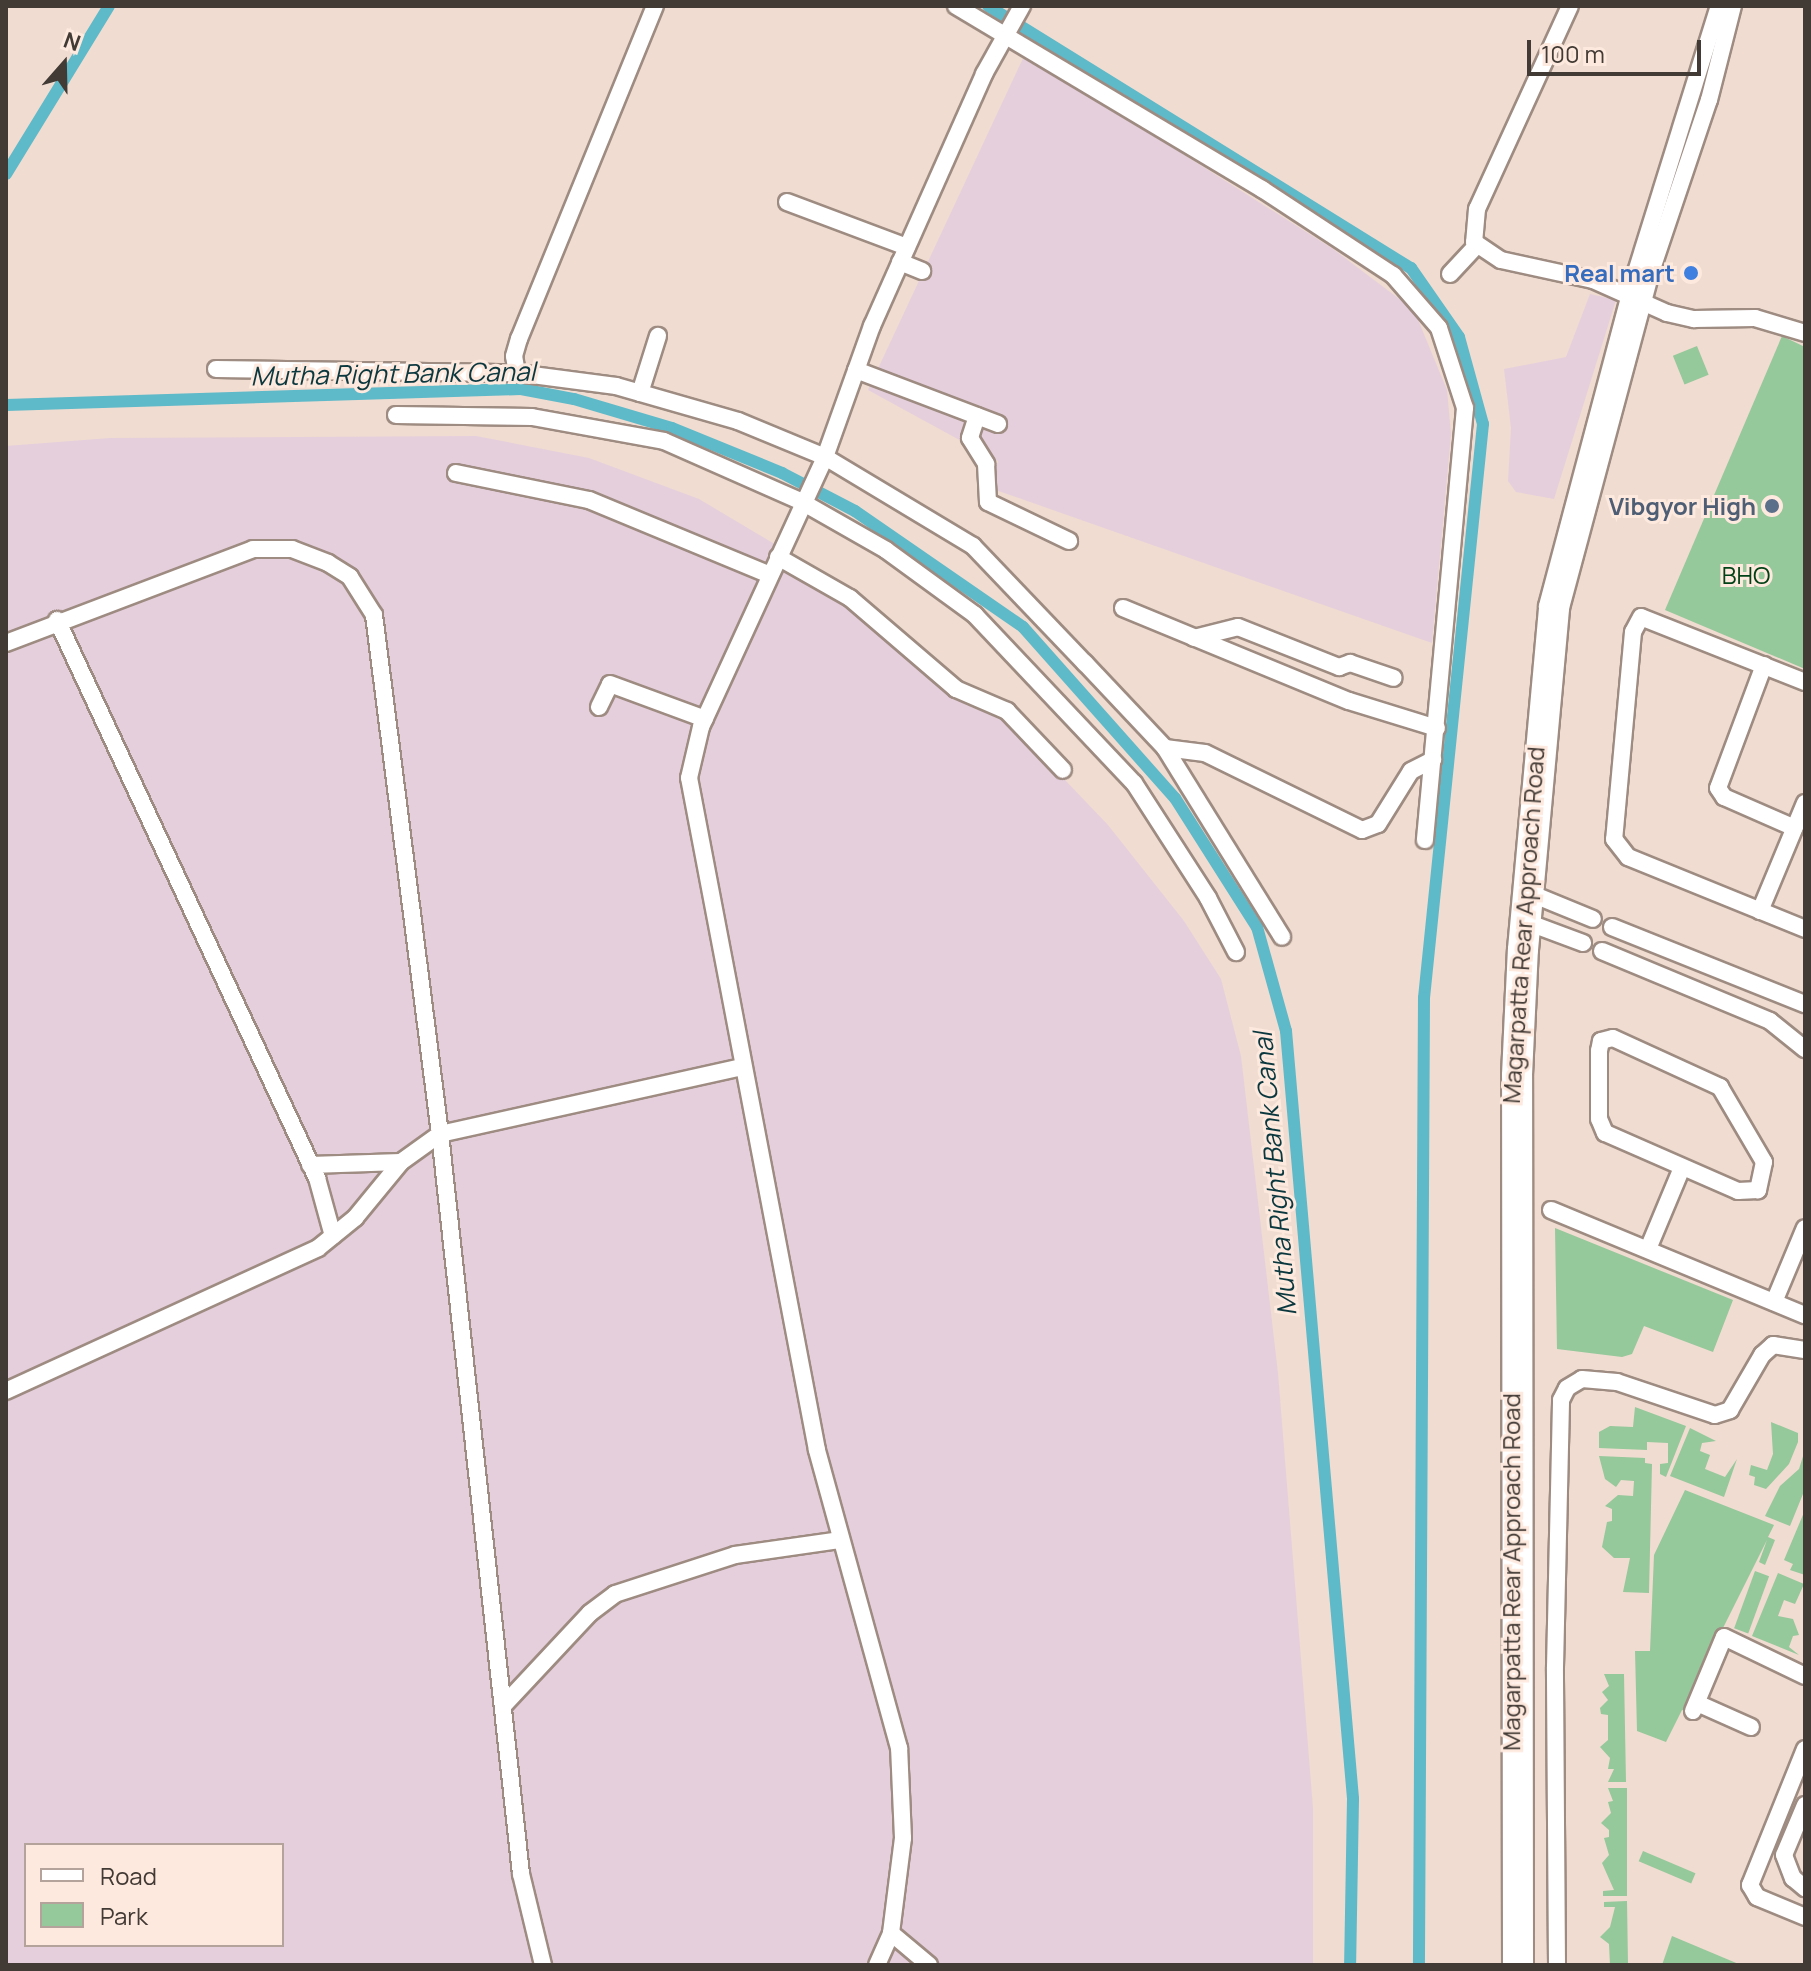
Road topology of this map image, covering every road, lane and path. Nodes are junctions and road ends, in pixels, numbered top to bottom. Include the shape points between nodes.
1 (655, 6) edge
2 (956, 6) edge
3 (1570, 6) edge
4 (1719, 6) edge
5 (1733, 6) edge
6 (1021, 7) edge
7 (1006, 31) junction
8 (787, 202) dead end
9 (1477, 245) junction
10 (903, 254) junction
11 (922, 271) dead end
12 (1450, 274) dead end
13 (1637, 297) junction
14 (1805, 333) edge
15 (658, 336) dead end
16 (216, 369) dead end
17 (856, 370) junction
18 (517, 373) junction
19 (640, 393) junction
20 (396, 415) dead end
21 (977, 416) junction
22 (998, 424) dead end
23 (822, 462) junction
24 (456, 473) dead end
25 (804, 498) junction
26 (1069, 541) dead end
27 (778, 557) junction
28 (770, 575) junction
29 (1123, 608) dead end
30 (57, 620) junction
31 (1193, 638) junction
32 (6, 643) edge
33 (1764, 665) junction
34 (1394, 678) dead end
35 (1805, 682) edge
36 (599, 707) dead end
37 (705, 719) junction
38 (1437, 728) junction
39 (1165, 748) junction
40 (1433, 760) junction
41 (1063, 770) dead end
42 (1805, 803) edge
43 (1795, 828) junction
44 (1425, 840) dead end
45 (1528, 893) junction
46 (1760, 911) junction
47 (1593, 919) dead end
48 (1526, 921) junction
49 (1612, 927) dead end
50 (1805, 929) edge
51 (1282, 937) dead end
52 (1583, 943) dead end
53 (1602, 951) dead end
54 (1236, 952) dead end
55 (1805, 1004) edge
56 (1805, 1049) edge
57 (743, 1067) junction
58 (440, 1134) junction
59 (401, 1162) junction
60 (310, 1165) junction
61 (1681, 1170) junction
62 (1551, 1210) dead end
63 (1805, 1228) edge
64 (333, 1236) junction
65 (1648, 1249) junction
66 (1774, 1302) junction
67 (1805, 1315) edge
68 (1805, 1350) edge
69 (6, 1391) edge
70 (841, 1540) junction
71 (1805, 1676) edge
72 (503, 1706) junction
73 (1751, 1727) dead end
74 (1805, 1749) edge
75 (1805, 1805) edge
76 (1805, 1888) edge
77 (1805, 1917) edge
78 (891, 1933) junction
79 (543, 1965) edge
80 (877, 1965) edge
81 (929, 1965) edge
82 (1511, 1965) edge
83 (1525, 1965) edge
84 (1557, 1965) edge

1 - 18 street via 519,339
2 - 7 street
3 - 9 street via 1477,209
4 - 13 street, Magarpatta Rear Approach Road
5 - 13 street, Magarpatta Rear Approach Road via 1709,100
6 - 7 street
7 - 10 street
7 - 38 street via 1393,275 1439,328 1465,408
8 - 10 street
9 - 12 street
9 - 13 street via 1501,260
10 - 11 street
10 - 17 street
13 - 14 street via 1694,319 1755,318
13 - 45 street, Magarpatta Rear Approach Road via 1555,562
15 - 19 street
16 - 18 street
17 - 21 street
17 - 23 street
18 - 19 street
19 - 23 street via 738,421
20 - 25 street via 532,417 664,441
21 - 22 street
21 - 26 street via 970,438 986,464 988,502
23 - 25 street
23 - 39 street via 973,546
24 - 28 street via 589,500
25 - 27 street
25 - 54 street via 975,615 1055,694 1134,783
27 - 28 street
27 - 41 street via 850,598 956,689 1007,711
28 - 37 street
29 - 31 street
30 - 32 street
30 - 58 street via 253,549 311,555 350,577 364,594 380,636
30 - 60 street
31 - 34 street via 1238,627 1339,667 1350,663
31 - 38 street via 1349,701
33 - 35 street
33 - 43 street via 1718,788 1724,797
33 - 46 street via 1650,617 1636,622 1614,839 1628,857
36 - 37 street via 610,684
37 - 57 street via 691,763 690,793
38 - 40 street
39 - 40 street via 1205,753 1362,830 1378,824 1411,771
39 - 51 street
40 - 44 street
42 - 43 street
43 - 46 street
45 - 47 street
45 - 48 street, Magarpatta Rear Approach Road
46 - 50 street
48 - 52 street
48 - 82 street, Magarpatta Rear Approach Road via 1510,1075
48 - 83 street, Magarpatta Rear Approach Road
49 - 55 street
53 - 56 street via 1770,1021
57 - 58 street
57 - 70 street via 817,1450
58 - 59 street
58 - 72 street
59 - 60 street
59 - 64 street via 355,1218
60 - 64 street
61 - 61 street via 1600,1128 1601,1041 1613,1038 1710,1080 1737,1113 1764,1162 1758,1190 1751,1194
61 - 65 street
62 - 65 street
63 - 66 street
64 - 69 street via 297,1259
65 - 66 street
66 - 67 street
68 - 84 street via 1773,1345 1730,1410 1715,1415 1617,1382 1582,1379 1567,1388 1561,1400 1555,1667
70 - 72 street via 735,1555 615,1594 590,1613
70 - 78 street via 873,1640 903,1773 903,1838
71 - 73 street via 1724,1637 1695,1707
72 - 79 street via 521,1874
74 - 77 street via 1750,1885 1757,1897
75 - 76 street via 1784,1855 1793,1878
78 - 80 street
78 - 81 street

